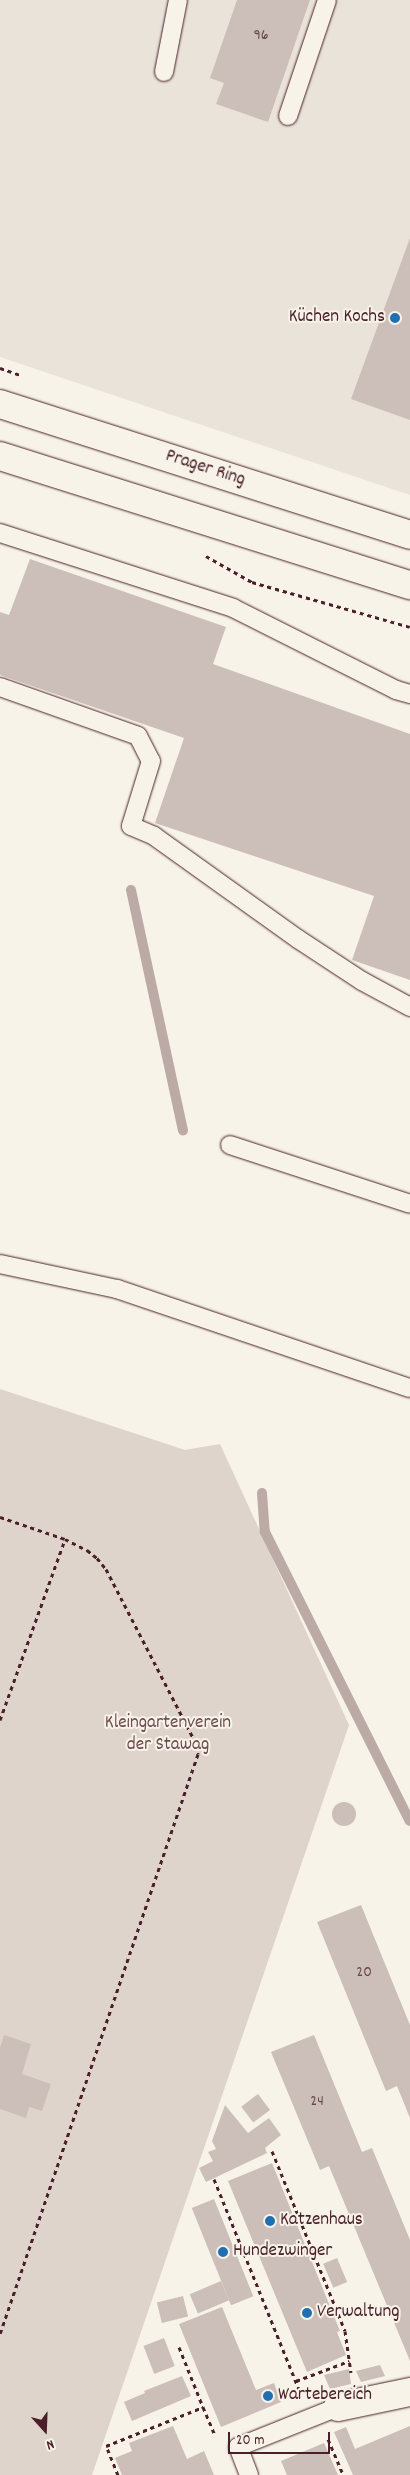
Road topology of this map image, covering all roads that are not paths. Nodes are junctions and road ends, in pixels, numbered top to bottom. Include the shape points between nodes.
1 (178, 0) edge
2 (327, 0) edge
3 (164, 72) dead end
4 (288, 116) dead end
5 (0, 404) edge
6 (0, 456) edge
7 (0, 533) edge
8 (410, 535) edge
9 (410, 585) edge
10 (0, 688) edge
11 (410, 694) edge
12 (410, 1007) edge
13 (230, 1145) dead end
14 (410, 1204) edge
15 (0, 1264) edge
16 (410, 1388) edge
17 (410, 2392) edge
18 (331, 2410) joint
19 (249, 2475) edge

1 - 3 lane
2 - 4 lane
5 - 8 main road, Prager Ring
6 - 9 main road
7 - 11 lane via 233,608 396,690
10 - 12 lane via 138,736 151,761 131,826 154,836 362,981
13 - 14 lane
15 - 16 lane via 117,1289
17 - 18 main road
18 - 19 lane via 238,2448

